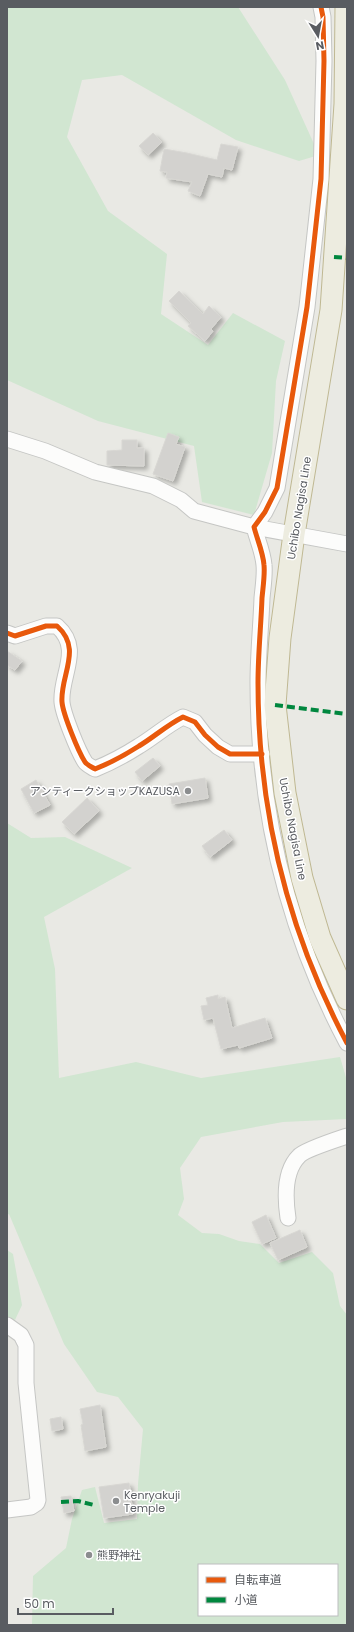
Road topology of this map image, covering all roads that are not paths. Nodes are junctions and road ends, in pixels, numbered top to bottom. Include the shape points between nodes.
1 (321, 7) edge
2 (346, 7) edge
3 (7, 439) edge
4 (254, 527) junction
5 (294, 534) junction
6 (347, 544) edge
7 (7, 632) edge
8 (262, 754) junction
9 (347, 999) edge
10 (347, 1043) edge
11 (347, 1136) edge
12 (288, 1218) dead end
13 (7, 1325) edge
14 (7, 1510) edge

1 - 4 street via 324,61 321,179 307,307 277,488
2 - 5 highway, Uchibo Nagisa Line via 345,104 331,310
3 - 4 street via 45,451 95,472 153,486 181,500 194,511
4 - 5 street
4 - 8 street via 264,565 258,683
5 - 6 street
5 - 9 highway, Uchibo Nagisa Line via 275,698 280,753 285,793 302,878 320,938
7 - 8 street via 15,636 46,626 57,626 64,633 70,659 62,701 65,715 86,763 95,769 140,746 183,717 195,722 205,735 230,754
8 - 10 street via 272,835 284,888 310,965
11 - 12 street via 299,1155 293,1165 285,1192
13 - 14 street via 21,1335 26,1345 26,1383 38,1500 31,1507

